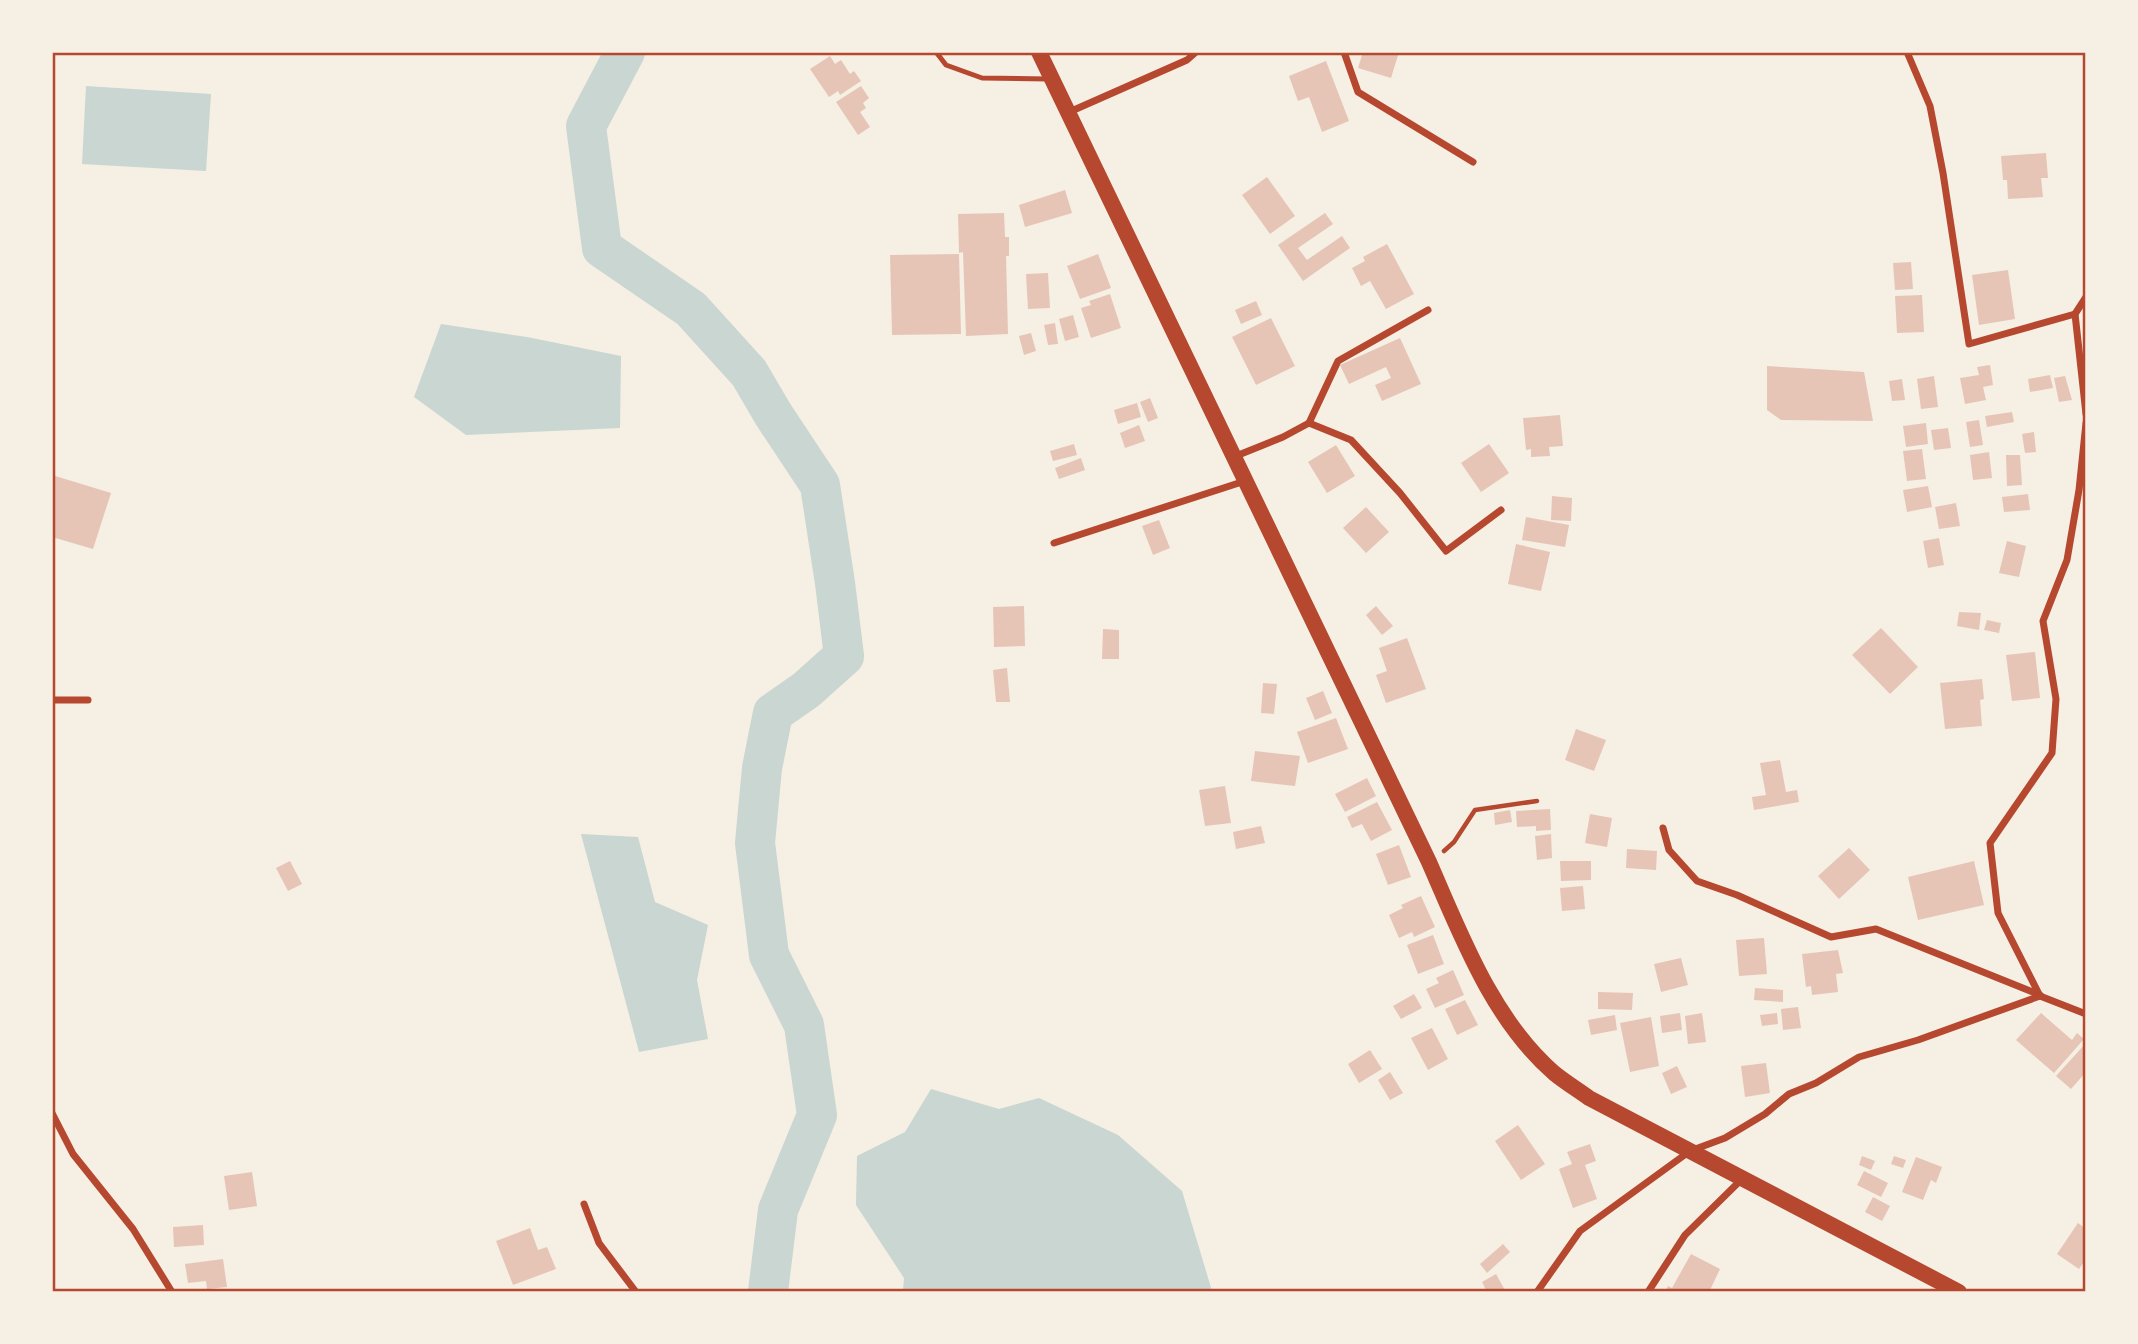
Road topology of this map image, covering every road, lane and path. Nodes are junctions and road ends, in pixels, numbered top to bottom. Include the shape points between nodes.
1 (936, 52) edge
2 (1039, 52) edge
3 (1196, 52) edge
4 (1344, 52) edge
5 (1907, 52) edge
6 (1051, 79) junction
7 (1067, 113) junction
8 (1473, 162) dead end
9 (2085, 297) edge
10 (1428, 310) dead end
11 (2075, 314) junction
12 (2085, 414) edge
13 (1308, 423) junction
14 (2085, 423) edge
15 (1236, 456) junction
16 (1245, 480) junction
17 (1501, 510) dead end
18 (1054, 543) dead end
19 (52, 700) edge
20 (88, 700) dead end
21 (1537, 801) dead end
22 (1663, 828) dead end
23 (1429, 862) junction
24 (2040, 996) junction
25 (2085, 1014) edge
26 (52, 1113) edge
27 (1690, 1151) junction
28 (1743, 1178) junction
29 (583, 1204) dead end
30 (172, 1292) edge
31 (636, 1292) edge
32 (1537, 1292) edge
33 (1648, 1292) edge
34 (1959, 1292) edge

1 - 6 lane via 946,65 982,78
2 - 6 main road
3 - 7 street
4 - 8 street via 1358,92
5 - 11 street via 1930,106 1969,345
6 - 7 main road
7 - 15 main road
9 - 11 street
10 - 13 street via 1338,361
11 - 12 street
13 - 15 street
13 - 17 street via 1351,440 1446,551
14 - 24 street via 2067,560 2043,621 2056,699 2052,753 1990,843 1998,913
15 - 16 main road
16 - 18 street
16 - 23 main road
19 - 20 street
21 - 23 path via 1475,810 1454,842
22 - 24 street via 1669,850 1697,881 1831,937 1876,929
23 - 27 main road via 1457,928 1519,1035 1554,1073 1590,1098
24 - 25 street
24 - 27 street via 1859,1057 1789,1094 1725,1138
26 - 30 street via 73,1154 133,1229
27 - 28 main road
27 - 32 street via 1580,1231
28 - 33 street via 1685,1235
28 - 34 main road
29 - 31 street via 599,1242

